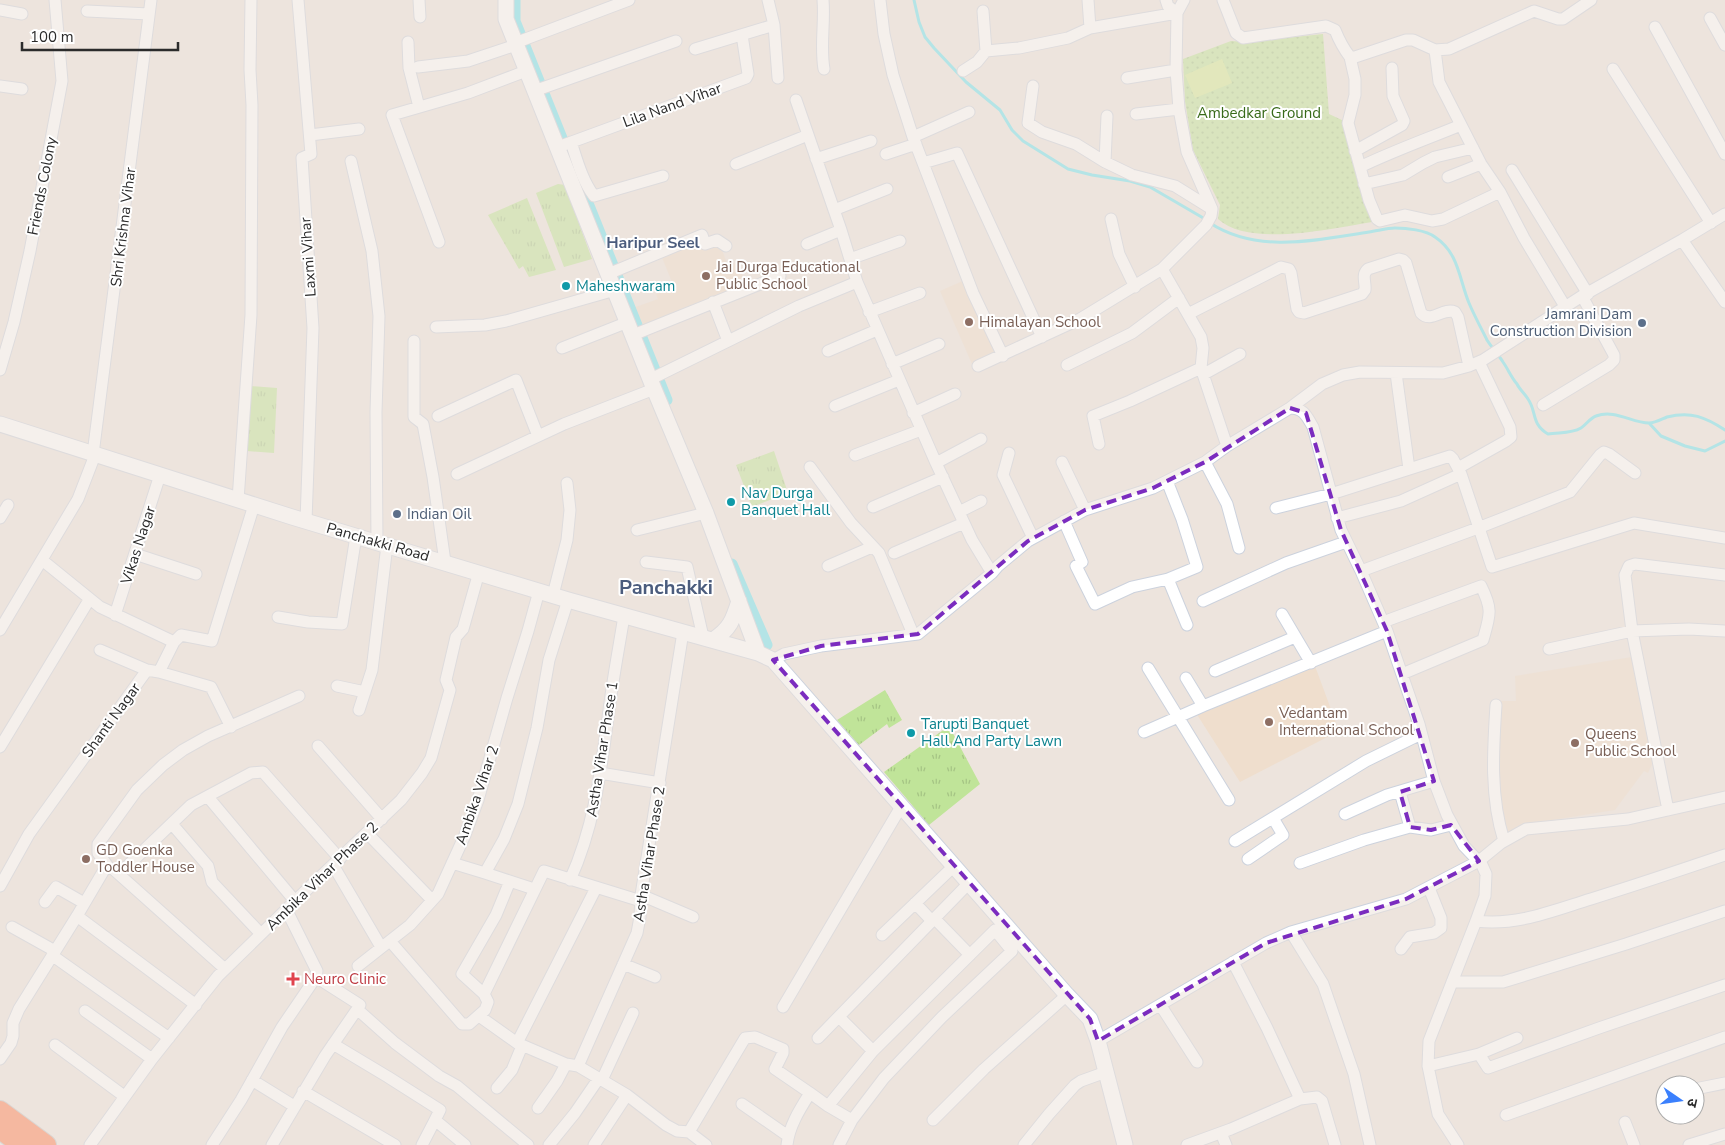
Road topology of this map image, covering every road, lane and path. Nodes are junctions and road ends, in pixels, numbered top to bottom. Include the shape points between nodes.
1 (55, 0) edge
2 (151, 0) edge
3 (251, 0) edge
4 (298, 0) edge
5 (419, 0) edge
6 (506, 0) edge
7 (629, 0) edge
8 (768, 0) edge
9 (823, 0) edge
10 (880, 0) edge
11 (1088, 0) edge
12 (1166, 0) edge
13 (1184, 0) edge
14 (1223, 0) edge
15 (1591, 0) edge
16 (1534, 5) edge
17 (0, 10) edge
18 (87, 11) dead end
19 (983, 11) dead end
20 (1177, 13) junction
21 (22, 14) dead end
22 (149, 14) junction
23 (420, 17) dead end
24 (1710, 18) dead end
25 (774, 25) junction
26 (1655, 27) dead end
27 (1090, 28) junction
28 (742, 35) junction
29 (676, 41) dead end
30 (408, 42) dead end
31 (519, 42) junction
32 (1725, 45) edge
33 (695, 49) dead end
34 (1434, 50) junction
35 (986, 51) junction
36 (1350, 57) junction
37 (418, 67) dead end
38 (1392, 68) dead end
39 (824, 69) dead end
40 (1613, 69) dead end
41 (1176, 70) junction
42 (526, 71) junction
43 (963, 72) dead end
44 (778, 78) dead end
45 (1127, 78) dead end
46 (0, 86) edge
47 (1034, 86) dead end
48 (22, 89) dead end
49 (540, 89) junction
50 (796, 100) dead end
51 (420, 107) junction
52 (1179, 108) junction
53 (969, 112) dead end
54 (1136, 114) dead end
55 (1107, 116) dead end
56 (1461, 125) junction
57 (358, 130) dead end
58 (310, 135) junction
59 (808, 135) junction
60 (871, 141) dead end
61 (914, 141) junction
62 (565, 144) junction
63 (1473, 148) junction
64 (1355, 151) junction
65 (886, 154) dead end
66 (1725, 154) edge
67 (816, 159) junction
68 (351, 161) dead end
69 (1105, 162) junction
70 (923, 163) junction
71 (736, 164) dead end
72 (1481, 164) junction
73 (1360, 167) junction
74 (1512, 170) dead end
75 (664, 176) dead end
76 (1448, 177) dead end
77 (1364, 184) junction
78 (887, 189) dead end
79 (1500, 192) junction
80 (834, 210) junction
81 (1725, 214) edge
82 (1210, 217) junction
83 (1111, 219) dead end
84 (1711, 222) junction
85 (841, 230) junction
86 (1682, 240) junction
87 (900, 241) dead end
88 (439, 242) dead end
89 (807, 244) dead end
90 (726, 246) dead end
91 (850, 259) junction
92 (1162, 269) junction
93 (613, 272) junction
94 (780, 276) dead end
95 (857, 282) junction
96 (1135, 287) junction
97 (614, 290) junction
98 (920, 293) dead end
99 (1585, 295) junction
100 (1179, 298) junction
101 (713, 302) junction
102 (1725, 302) edge
103 (1566, 308) junction
104 (870, 312) junction
105 (1188, 314) junction
106 (436, 327) dead end
107 (635, 330) junction
108 (877, 330) junction
109 (1042, 337) junction
110 (414, 341) dead end
111 (728, 341) junction
112 (939, 344) dead end
113 (562, 348) dead end
114 (828, 351) dead end
115 (1240, 354) dead end
116 (1003, 356) junction
117 (1477, 363) junction
118 (892, 364) junction
119 (1067, 365) dead end
120 (978, 366) dead end
121 (0, 370) edge
122 (1203, 371) junction
123 (1396, 373) junction
124 (655, 380) junction
125 (899, 380) junction
126 (955, 394) dead end
127 (1543, 405) dead end
128 (836, 406) dead end
129 (1290, 408) junction
130 (913, 413) junction
131 (438, 416) dead end
132 (0, 424) edge
133 (922, 430) junction
134 (538, 436) junction
135 (981, 440) dead end
136 (1099, 444) dead end
137 (1227, 446) junction
138 (1009, 453) dead end
139 (94, 454) junction
140 (855, 455) dead end
141 (1062, 462) dead end
142 (1205, 462) junction
143 (936, 463) junction
144 (810, 467) dead end
145 (1409, 469) junction
146 (1459, 471) junction
147 (1635, 473) dead end
148 (457, 474) dead end
149 (160, 475) junction
150 (943, 477) junction
151 (1167, 481) junction
152 (567, 483) dead end
153 (1331, 494) junction
154 (238, 500) junction
155 (981, 501) dead end
156 (8, 505) dead end
157 (254, 505) junction
158 (873, 506) dead end
159 (1276, 508) dead end
160 (1085, 510) junction
161 (706, 512) junction
162 (0, 518) edge
163 (962, 518) junction
164 (1337, 518) junction
165 (306, 521) junction
166 (1064, 521) junction
167 (1478, 528) junction
168 (637, 530) dead end
169 (356, 536) junction
170 (1033, 538) junction
171 (1725, 538) edge
172 (1346, 542) junction
173 (382, 543) junction
174 (872, 547) junction
175 (1239, 548) dead end
176 (135, 554) junction
177 (894, 554) dead end
178 (42, 560) junction
179 (445, 562) junction
180 (646, 562) dead end
181 (828, 566) dead end
182 (1361, 571) junction
183 (479, 572) junction
184 (992, 573) junction
185 (196, 574) dead end
186 (1725, 575) edge
187 (1168, 579) junction
188 (546, 593) junction
189 (89, 600) junction
190 (568, 600) junction
191 (1203, 600) dead end
192 (739, 601) junction
193 (1282, 614) dead end
194 (115, 615) junction
195 (624, 616) junction
196 (278, 617) dead end
197 (1187, 625) dead end
198 (1385, 627) junction
199 (0, 630) edge
200 (1725, 631) edge
201 (683, 632) junction
202 (1632, 632) junction
203 (913, 634) junction
204 (1295, 638) junction
205 (708, 639) junction
206 (174, 642) junction
207 (1549, 649) dead end
208 (100, 650) dead end
209 (758, 653) junction
210 (773, 660) junction
211 (1311, 663) junction
212 (1148, 668) dead end
213 (147, 670) junction
214 (1215, 670) dead end
215 (159, 672) junction
216 (1402, 674) junction
217 (1186, 678) dead end
218 (337, 686) dead end
219 (365, 692) junction
220 (299, 696) dead end
221 (1496, 705) dead end
222 (1204, 706) junction
223 (359, 710) dead end
224 (1180, 717) junction
225 (231, 727) junction
226 (1144, 732) dead end
227 (1421, 734) junction
228 (318, 746) dead end
229 (0, 747) edge
230 (600, 773) junction
231 (1434, 781) junction
232 (660, 783) junction
233 (1400, 792) junction
234 (208, 797) junction
235 (1725, 797) edge
236 (1230, 800) dead end
237 (902, 805) junction
238 (1668, 810) junction
239 (1345, 814) dead end
240 (1272, 818) junction
241 (382, 819) junction
242 (172, 824) junction
243 (1452, 824) junction
244 (1410, 827) junction
245 (367, 833) junction
246 (1235, 841) dead end
247 (1504, 841) junction
248 (1725, 855) edge
249 (1248, 859) dead end
250 (337, 862) junction
251 (1479, 862) junction
252 (452, 863) junction
253 (1300, 864) dead end
254 (106, 865) junction
255 (954, 866) junction
256 (485, 872) junction
257 (119, 874) junction
258 (570, 880) junction
259 (510, 881) junction
260 (970, 883) junction
261 (0, 886) edge
262 (596, 888) junction
263 (1429, 888) junction
264 (534, 889) junction
265 (641, 898) junction
266 (432, 900) junction
267 (45, 902) dead end
268 (84, 903) junction
269 (915, 903) junction
270 (291, 905) junction
271 (1725, 911) edge
272 (77, 916) junction
273 (693, 916) dead end
274 (934, 920) junction
275 (1476, 921) junction
276 (12, 927) dead end
277 (1291, 932) junction
278 (261, 934) junction
279 (882, 935) dead end
280 (385, 944) junction
281 (1401, 949) dead end
282 (54, 954) junction
283 (970, 955) junction
284 (1232, 962) junction
285 (624, 964) junction
286 (358, 966) dead end
287 (225, 969) junction
288 (316, 977) junction
289 (655, 977) dead end
290 (1452, 982) junction
291 (1725, 985) edge
292 (484, 994) junction
293 (1067, 995) junction
294 (196, 1005) junction
295 (783, 1006) dead end
296 (1161, 1006) junction
297 (356, 1010) junction
298 (85, 1011) dead end
299 (633, 1013) dead end
300 (479, 1016) junction
301 (838, 1017) junction
302 (1725, 1037) edge
303 (169, 1038) junction
304 (818, 1038) dead end
305 (1517, 1038) dead end
306 (1098, 1041) junction
307 (333, 1044) junction
308 (519, 1044) junction
309 (56, 1045) dead end
310 (873, 1051) junction
311 (1479, 1054) junction
312 (0, 1059) edge
313 (152, 1059) junction
314 (1198, 1062) dead end
315 (566, 1064) junction
316 (578, 1066) junction
317 (1428, 1066) junction
318 (1106, 1072) junction
319 (601, 1079) junction
320 (252, 1080) junction
321 (1725, 1083) edge
322 (1705, 1087) edge
323 (497, 1088) dead end
324 (303, 1092) junction
325 (810, 1093) junction
326 (627, 1095) junction
327 (124, 1096) junction
328 (1300, 1099) junction
329 (742, 1104) dead end
330 (294, 1106) junction
331 (828, 1106) junction
332 (538, 1108) dead end
333 (0, 1110) edge
334 (1506, 1115) dead end
335 (435, 1120) junction
336 (852, 1120) junction
337 (933, 1120) dead end
338 (1625, 1122) dead end
339 (0, 1129) edge
340 (689, 1132) junction
341 (1221, 1133) junction
342 (1725, 1134) edge
343 (788, 1141) edge
344 (22, 1145) edge
345 (46, 1145) edge
346 (90, 1145) edge
347 (212, 1145) edge
348 (272, 1145) edge
349 (395, 1145) edge
350 (422, 1145) edge
351 (465, 1145) edge
352 (528, 1145) edge
353 (548, 1145) edge
354 (594, 1145) edge
355 (706, 1145) edge
356 (840, 1145) edge
357 (1024, 1145) edge
358 (1125, 1145) edge
359 (1187, 1145) edge
360 (1226, 1145) edge
361 (1335, 1145) edge
362 (1370, 1145) edge
363 (1458, 1145) edge
364 (1634, 1145) edge
365 (1690, 1145) edge

1 - 121 street, Friends Colony via 62,81 30,251
2 - 22 street, Shri Krishna Vihar
3 - 154 street via 251,315
4 - 58 street, Laxmi Vihar
5 - 23 street
6 - 31 main road via 506,20
7 - 31 street
8 - 25 street
9 - 39 street via 821,55
10 - 61 street via 884,34
11 - 27 street
12 - 20 street
13 - 20 street
14 - 36 street via 1236,33 1243,38 1326,26 1335,30
15 - 16 street via 1563,19
16 - 34 street via 1449,49
17 - 21 street
18 - 22 street
19 - 35 street
20 - 27 street
20 - 41 street
22 - 139 street, Shri Krishna Vihar
24 - 32 street
25 - 28 street
25 - 44 street
26 - 66 street
27 - 35 street via 1068,38
28 - 33 street
28 - 62 street, Lila Nand Vihar via 746,78
29 - 49 street
30 - 51 street via 409,68
31 - 37 street via 468,61
31 - 42 main road
34 - 36 street via 1406,40
34 - 56 street via 1439,82
35 - 43 street
36 - 64 street via 1356,79 1354,104 1348,123
38 - 64 street via 1393,96 1404,121
40 - 84 street
41 - 45 street
41 - 52 street
42 - 49 main road
42 - 51 street
46 - 48 street
47 - 69 street via 1028,123 1042,132 1076,144
49 - 62 main road
50 - 59 street
51 - 88 street via 392,115
52 - 54 street
52 - 82 street via 1187,152
53 - 61 street
55 - 69 street
56 - 63 street
56 - 73 street
57 - 58 street
58 - 165 street, Laxmi Vihar via 311,154 302,158 313,328
59 - 67 street
59 - 71 street
60 - 67 street
61 - 65 street
61 - 70 street
62 - 75 street via 594,196
62 - 93 main road
63 - 72 street
63 - 77 street via 1435,157 1404,175
64 - 73 street
67 - 80 street
68 - 173 street via 372,251 379,316 376,412
69 - 82 street via 1132,175 1174,186
70 - 109 street via 957,153
70 - 116 street via 973,293
72 - 76 street
72 - 79 street
73 - 77 street
74 - 99 street
77 - 79 street via 1380,221 1405,214 1432,221 1443,219
78 - 80 street
79 - 103 street
80 - 85 street
81 - 84 street
82 - 92 street
83 - 96 street via 1119,254
84 - 86 street
85 - 89 street
85 - 91 street
86 - 99 street
86 - 102 street
87 - 91 street
90 - 93 street via 717,240 705,244 702,235
91 - 95 street
92 - 96 street
92 - 100 street
93 - 97 main road
94 - 101 street
95 - 104 street
95 - 111 street
96 - 109 street
97 - 106 street via 506,321
97 - 107 main road
98 - 104 street
99 - 103 street
99 - 127 street via 1614,360
100 - 105 street
100 - 119 street via 1132,333
101 - 107 street
101 - 111 street
103 - 117 street
104 - 108 street
105 - 117 street via 1280,267 1291,273 1297,309 1304,313 1362,294 1365,290 1363,276 1368,269 1398,259 1406,263 1421,313 1428,318 1451,310 1455,312
105 - 122 street via 1202,342
107 - 113 street
107 - 124 main road
108 - 114 street
108 - 118 street
109 - 116 street
110 - 179 street via 414,417 423,424
111 - 124 street
112 - 118 street
115 - 122 street
116 - 120 street
117 - 123 street via 1444,373
117 - 146 street via 1510,428 1511,437
118 - 125 street
122 - 136 street via 1093,416
122 - 137 street
123 - 129 street via 1343,375 1322,384
123 - 145 street
124 - 134 street
124 - 161 main road
125 - 128 street
125 - 130 street
126 - 130 street
129 - 137 street
129 - 153 street via 1306,413
130 - 133 street
131 - 134 street via 516,380
132 - 139 main road, Panchakki Road
133 - 140 street
133 - 143 street
134 - 148 street
135 - 143 street
137 - 142 street
138 - 170 street via 1004,475
139 - 149 main road, Panchakki Road
139 - 178 street, Shri Krishna Vihar via 78,499
141 - 160 street
142 - 151 street
142 - 175 street via 1227,504
143 - 150 street
144 - 174 street
145 - 146 street via 1450,456
145 - 153 street
146 - 164 street via 1401,501
146 - 167 street
147 - 167 street via 1604,452 1570,492
149 - 154 main road, Panchakki Road
149 - 176 street, Vikas Nagar
150 - 158 street
150 - 163 street
151 - 160 street
151 - 187 street via 1197,567
152 - 188 street, Ambika Vihar 2 via 570,510 567,540
153 - 159 street
153 - 164 street
154 - 157 main road, Panchakki Road
155 - 163 street
156 - 162 street
157 - 165 main road, Panchakki Road
157 - 206 street via 212,641 181,635
160 - 166 street
161 - 168 street
161 - 192 main road
163 - 177 street
163 - 184 street
164 - 172 street
165 - 169 main road, Panchakki Road
166 - 170 street
166 - 187 street via 1082,562 1076,566 1095,604 1132,588
167 - 171 street via 1492,567 1634,523
167 - 182 street
169 - 173 main road, Panchakki Road
169 - 196 street via 342,624
170 - 184 street
172 - 182 street
172 - 191 street via 1286,563
173 - 179 main road, Panchakki Road
173 - 219 street via 372,670
174 - 181 street
174 - 203 street via 879,553
176 - 185 street
176 - 194 street, Vikas Nagar
178 - 189 street
178 - 199 street, Shri Krishna Vihar
179 - 183 main road, Panchakki Road
180 - 205 street via 687,567
182 - 198 street
183 - 188 main road, Panchakki Road
183 - 241 street, Ambika Vihar Phase 2 via 463,629 456,637 446,680 450,690 431,758 402,800
184 - 203 street via 918,634
186 - 202 street via 1635,564 1629,566 1625,575
187 - 197 street
188 - 190 main road, Panchakki Road
188 - 252 street, Ambika Vihar 2 via 528,631 478,800
189 - 194 street
189 - 229 street
190 - 195 main road, Panchakki Road
190 - 256 street via 550,660 518,804 504,839
192 - 205 main road via 729,627 723,634
192 - 209 main road
193 - 204 street
194 - 206 street
195 - 201 main road, Panchakki Road
195 - 230 street, Astha Vihar Phase 1
198 - 211 street
198 - 216 street
198 - 216 street via 1481,586 1489,603 1490,615 1483,640
200 - 202 street
201 - 205 main road, Panchakki Road
201 - 232 street, Astha Vihar Phase 2
202 - 207 street
202 - 238 street
203 - 210 street via 821,646 784,654
204 - 211 street
204 - 214 street
205 - 209 main road, Panchakki Road
206 - 215 street
208 - 213 street
209 - 210 main road, Panchakki Road
210 - 237 main road
211 - 222 street
212 - 224 street
213 - 215 street, Shanti Nagar
213 - 261 street, Shanti Nagar via 29,834
215 - 225 street, Shanti Nagar via 211,687
216 - 227 street
217 - 222 street
218 - 219 street
219 - 223 street
220 - 225 street
221 - 247 street via 1495,804
222 - 224 street
224 - 226 street
224 - 236 street
225 - 254 street via 183,750 137,790 98,844 98,852
227 - 231 street
227 - 240 street via 1366,761
228 - 241 street
230 - 232 street
230 - 258 street, Astha Vihar Phase 1 via 590,826
231 - 233 street
231 - 243 street
232 - 265 street, Astha Vihar Phase 2
233 - 239 street
233 - 244 street
234 - 242 street via 191,805
234 - 250 street via 251,774 264,772
234 - 270 street
235 - 238 street
237 - 255 main road
237 - 295 street
238 - 247 street via 1628,819 1526,829
240 - 246 street
240 - 249 street via 1283,835
241 - 245 street, Ambika Vihar Phase 2
242 - 257 street
242 - 278 street via 208,866 212,882
243 - 244 street via 1431,830
243 - 251 street via 1464,846
244 - 253 street
245 - 250 street, Ambika Vihar Phase 2
245 - 266 street
247 - 251 street
248 - 275 street via 1523,920
250 - 270 street, Ambika Vihar Phase 2
250 - 280 street
251 - 263 street
251 - 275 street via 1486,874 1484,896
252 - 256 street
252 - 266 street, Ambika Vihar 2
254 - 257 street
254 - 268 street
255 - 260 main road
255 - 269 street
256 - 259 street
257 - 287 street
258 - 262 street
258 - 264 street via 544,871
259 - 264 street
259 - 292 street via 496,915 462,974
260 - 274 street
260 - 293 main road
262 - 265 street
262 - 308 street
263 - 277 street via 1406,899
263 - 281 street via 1441,918 1441,928 1434,933 1410,937
264 - 292 street
265 - 273 street
265 - 285 street, Astha Vihar Phase 2 via 637,934
266 - 280 street, Ambika Vihar 2 via 410,925
267 - 268 street via 56,887
268 - 272 street
269 - 274 street
269 - 279 street
270 - 278 street, Ambika Vihar Phase 2
270 - 288 street via 317,971
271 - 290 street via 1503,982
272 - 282 street
272 - 294 street
274 - 283 street
274 - 301 street
275 - 290 street
276 - 282 street
277 - 284 street
277 - 362 street via 1323,984 1354,1074
278 - 287 street, Ambika Vihar Phase 2
280 - 286 street, Ambika Vihar 2
280 - 300 street via 462,1024 469,1024
282 - 303 street
282 - 312 street via 19,1009 13,1023 14,1036
283 - 310 street
283 - 336 street via 995,930 1012,951 884,1078
284 - 296 street
284 - 328 street
285 - 289 street
285 - 316 street, Astha Vihar Phase 2
287 - 294 street, Ambika Vihar Phase 2
288 - 297 street via 360,1005
288 - 320 street
290 - 317 street via 1429,1041
291 - 311 street via 1488,1068
292 - 300 street via 488,1002
293 - 306 main road via 1090,1019
293 - 337 street via 984,1068
294 - 303 street, Ambika Vihar Phase 2
296 - 306 street
296 - 314 street
297 - 307 street
297 - 352 street
298 - 313 street
299 - 319 street
300 - 308 street
301 - 304 street
301 - 310 street
302 - 334 street
303 - 313 street, Ambika Vihar Phase 2
305 - 311 street
306 - 318 main road
307 - 324 street
307 - 335 street via 440,1110
308 - 315 street
308 - 323 street via 512,1070
309 - 327 street
310 - 331 street
311 - 317 street
313 - 327 street, Ambika Vihar Phase 2
315 - 316 street
315 - 332 street
316 - 319 street
317 - 363 street via 1438,1114
318 - 357 street via 1081,1081
318 - 358 main road
319 - 326 street
319 - 353 street
320 - 330 street
320 - 347 street
321 - 322 street
324 - 330 street
324 - 349 street
325 - 331 street
325 - 340 street via 775,1068 783,1049 755,1037 745,1038
325 - 343 street via 796,1116
326 - 340 street via 666,1125 677,1131
326 - 354 street
327 - 346 street, Ambika Vihar Phase 2
328 - 341 street
328 - 361 street via 1317,1097 1322,1101
329 - 343 street
330 - 348 street
331 - 336 street
333 - 345 highway
335 - 350 street
335 - 351 street
336 - 356 street
338 - 364 street
339 - 344 highway
340 - 355 street
341 - 359 street
341 - 360 street
342 - 365 street

